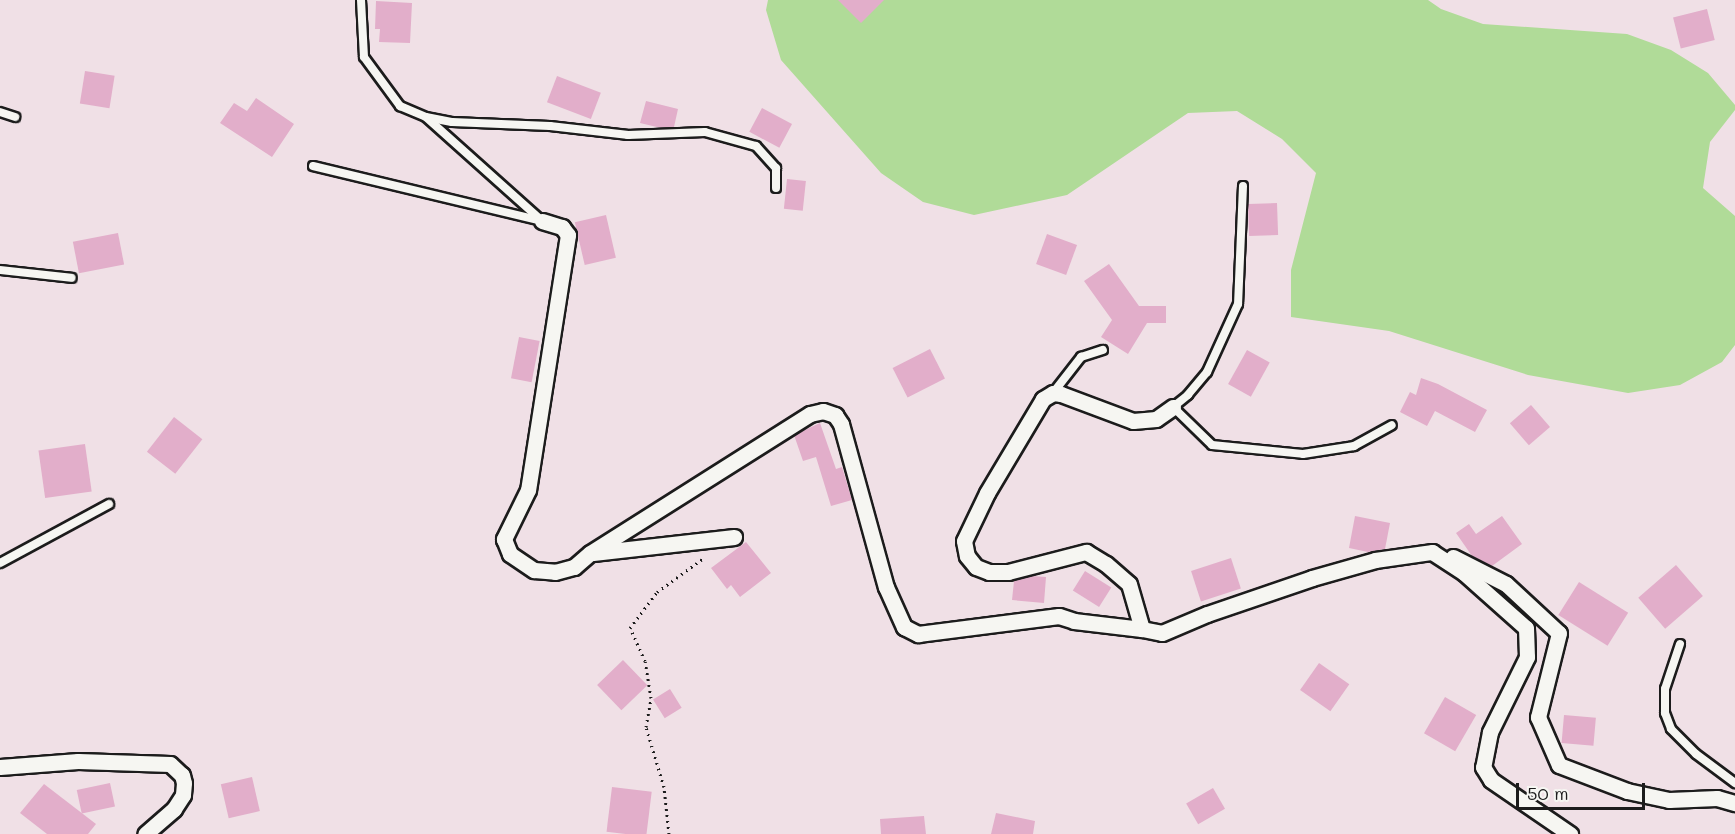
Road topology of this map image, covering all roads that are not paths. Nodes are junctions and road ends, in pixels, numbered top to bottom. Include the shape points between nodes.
1 (361, 0) edge
2 (0, 112) edge
3 (15, 117) dead end
4 (426, 117) junction
5 (313, 166) dead end
6 (1243, 186) dead end
7 (776, 188) dead end
8 (542, 221) junction
9 (0, 270) edge
10 (72, 278) dead end
11 (1103, 350) dead end
12 (1053, 393) junction
13 (1173, 407) junction
14 (1392, 425) dead end
15 (108, 504) dead end
16 (734, 537) road end
17 (1432, 552) junction
18 (590, 553) junction
19 (0, 563) edge
20 (1142, 629) junction
21 (1680, 644) dead end
22 (0, 767) edge
23 (1735, 783) edge
24 (1735, 803) edge
25 (145, 834) edge
26 (1570, 834) edge

1 - 4 lane via 364,57 400,106
2 - 3 lane
4 - 7 lane via 628,135 705,132 756,146 776,168
4 - 8 lane
5 - 8 lane
6 - 13 lane via 1238,304 1207,372
8 - 18 street via 562,227 568,235 528,490 504,538 510,554 534,570 555,572 574,567
9 - 10 lane
11 - 12 lane via 1081,357
12 - 13 street via 1133,421 1156,419
12 - 20 street via 1043,399 987,493 964,541 967,556 976,567 1008,572 1086,552 1130,584
13 - 14 lane via 1212,445 1303,454 1354,446
15 - 19 lane
16 - 18 street
17 - 20 street via 1375,560 1311,578 1162,633
17 - 24 street via 1457,558 1506,584 1558,633 1538,717 1559,765 1627,791 1669,800 1717,798
17 - 26 street via 1464,573 1526,627 1527,657 1490,732 1484,767 1491,780
18 - 20 street via 810,414 823,411 835,414 841,424 886,587 904,627 918,634 1059,616
21 - 23 lane via 1665,689 1665,713 1671,729
22 - 25 street via 78,761 170,764 182,775 183,795 174,809

